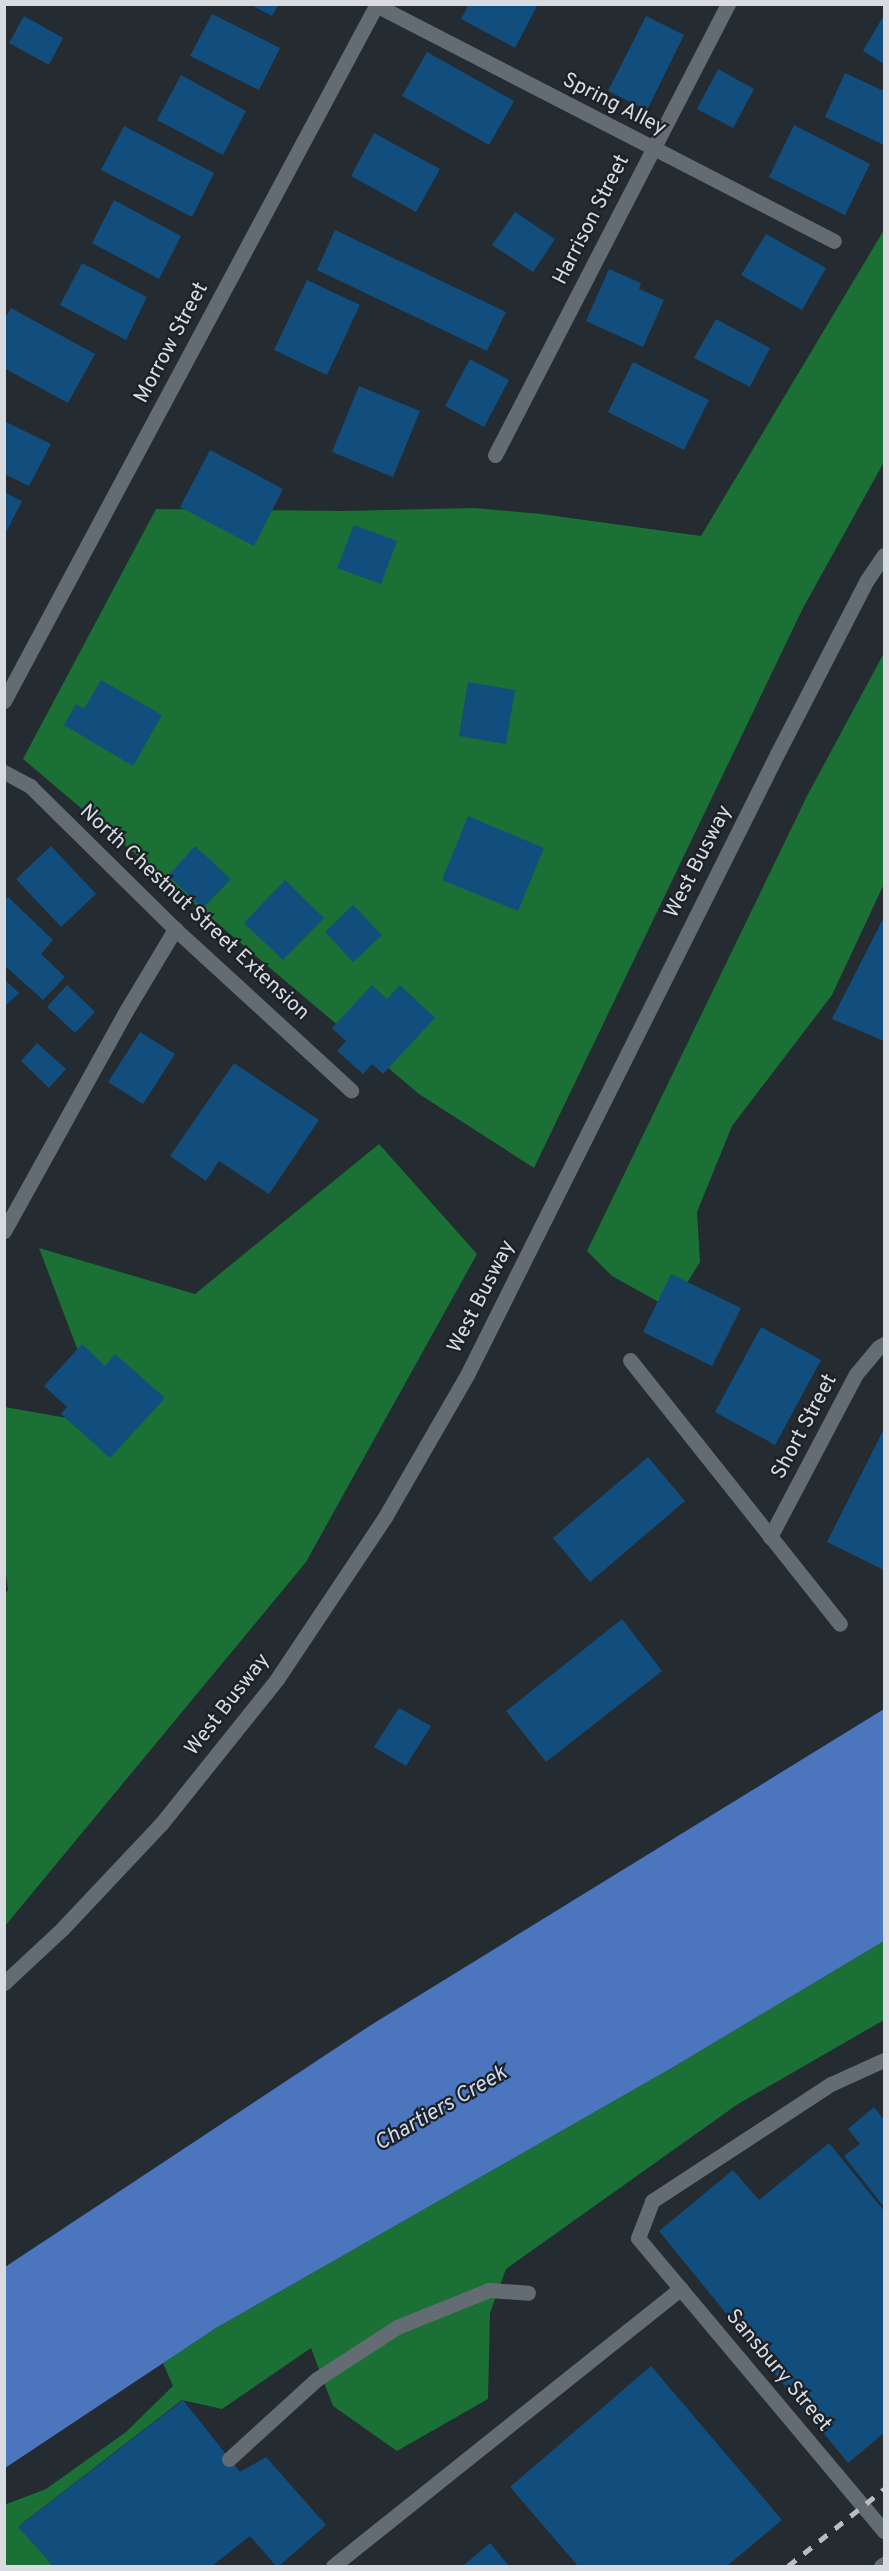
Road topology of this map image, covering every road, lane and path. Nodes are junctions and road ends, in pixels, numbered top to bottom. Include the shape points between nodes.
1 (728, 4) edge
2 (376, 5) edge
3 (652, 149) junction
4 (834, 241) dead end
5 (495, 455) dead end
6 (885, 555) edge
7 (4, 701) edge
8 (4, 772) edge
9 (175, 929) junction
10 (351, 1090) dead end
11 (4, 1231) edge
12 (885, 1344) edge
13 (630, 1360) dead end
14 (770, 1537) junction
15 (840, 1624) dead end
16 (4, 1983) edge
17 (885, 2060) edge
18 (681, 2288) junction
19 (528, 2293) dead end
20 (229, 2459) dead end
21 (885, 2531) edge
22 (333, 2566) edge

1 - 3 street, Harrison Street
2 - 3 street, Spring Alley
2 - 7 street, Morrow Street
3 - 4 street, Spring Alley
3 - 5 street, Harrison Street
6 - 16 street, West Busway via 867,580 777,754 467,1375 385,1517 277,1679 161,1824 62,1929
8 - 9 street, North Chestnut Street Extension via 30,786
9 - 10 street, North Chestnut Street Extension
9 - 11 street
12 - 14 street, Short Street via 856,1374
13 - 14 street
14 - 15 street
17 - 18 street, Sansbury Street via 831,2084 652,2201 638,2238
18 - 21 street, Sansbury Street
18 - 22 street
19 - 20 street via 489,2290 397,2327 317,2379

